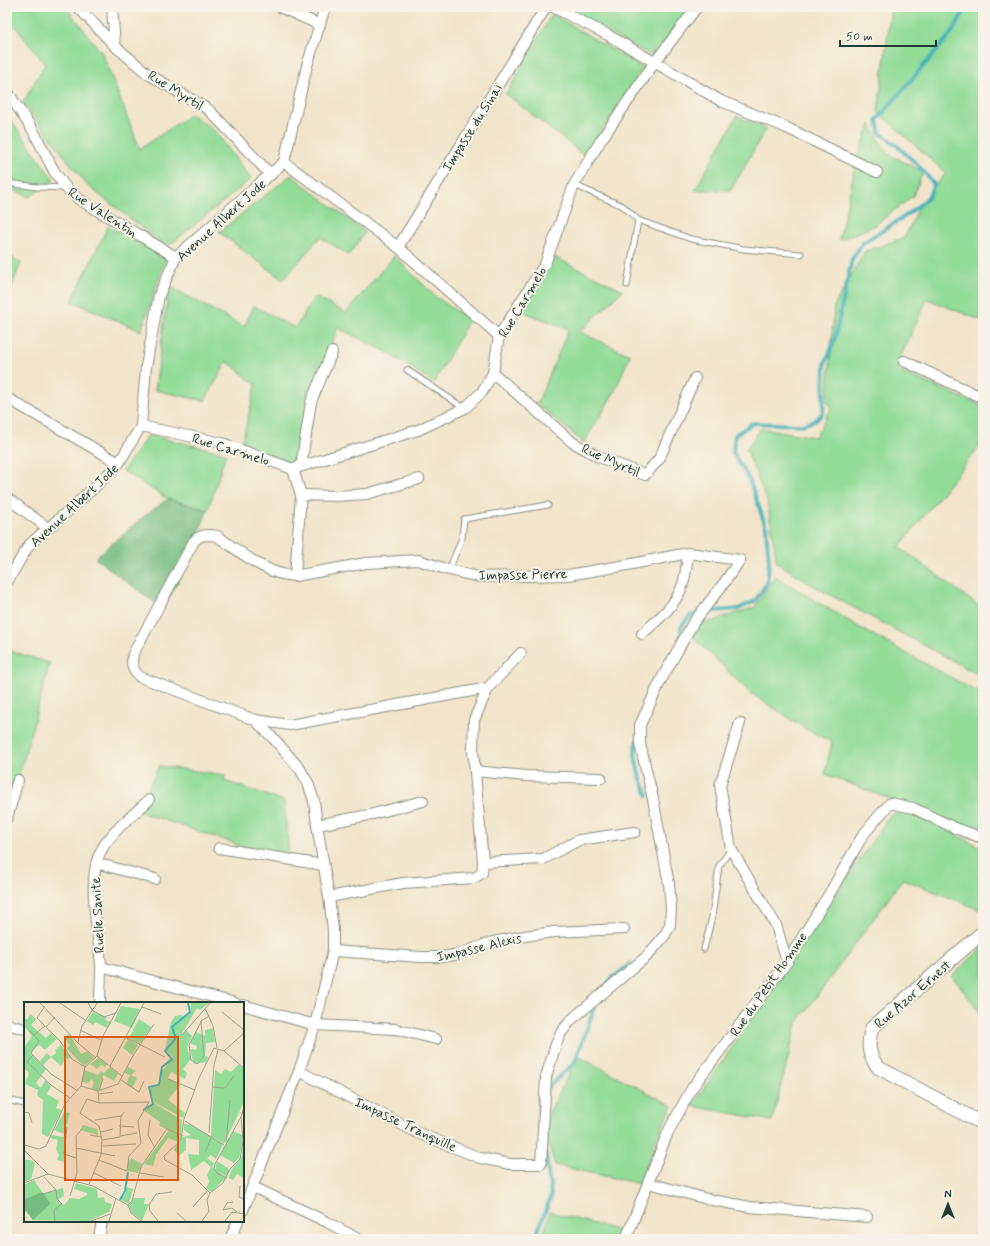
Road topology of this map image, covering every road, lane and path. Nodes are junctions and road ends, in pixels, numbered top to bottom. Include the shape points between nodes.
1 (78, 7) edge
2 (112, 7) edge
3 (280, 7) edge
4 (325, 7) edge
5 (546, 7) edge
6 (553, 7) edge
7 (697, 7) edge
8 (320, 25) junction
9 (115, 46) junction
10 (654, 62) junction
11 (7, 90) edge
12 (284, 162) junction
13 (877, 172) dead end
14 (271, 175) junction
15 (7, 183) edge
16 (574, 185) junction
17 (66, 188) junction
18 (638, 220) junction
19 (398, 247) junction
20 (801, 254) dead end
21 (176, 257) junction
22 (626, 285) dead end
23 (499, 336) junction
24 (332, 352) dead end
25 (904, 361) dead end
26 (407, 370) dead end
27 (493, 373) junction
28 (695, 378) dead end
29 (7, 398) edge
30 (983, 398) edge
31 (465, 408) junction
32 (141, 426) junction
33 (119, 463) junction
34 (297, 468) junction
35 (419, 479) dead end
36 (301, 495) junction
37 (7, 498) edge
38 (548, 504) dead end
39 (48, 528) junction
40 (688, 553) junction
41 (449, 570) junction
42 (295, 576) junction
43 (7, 582) edge
44 (642, 634) dead end
45 (521, 652) dead end
46 (488, 688) junction
47 (255, 720) junction
48 (740, 723) dead end
49 (475, 771) junction
50 (601, 778) dead end
51 (18, 780) dead end
52 (149, 800) dead end
53 (423, 801) dead end
54 (7, 818) edge
55 (317, 825) junction
56 (635, 832) dead end
57 (983, 838) edge
58 (219, 848) dead end
59 (731, 849) junction
60 (483, 862) junction
61 (96, 863) junction
62 (324, 865) junction
63 (155, 879) dead end
64 (329, 897) junction
65 (624, 929) dead end
66 (983, 932) edge
67 (704, 949) dead end
68 (333, 951) junction
69 (787, 962) junction
70 (101, 967) junction
71 (100, 1002) edge
72 (231, 1002) edge
73 (244, 1005) edge
74 (7, 1023) edge
75 (315, 1025) junction
76 (24, 1029) edge
77 (436, 1039) dead end
78 (299, 1072) junction
79 (7, 1100) edge
80 (24, 1104) edge
81 (983, 1124) edge
82 (541, 1164) joint
83 (649, 1183) junction
84 (253, 1187) junction
85 (244, 1208) edge
86 (867, 1216) dead end
87 (102, 1222) edge
88 (238, 1222) edge
89 (99, 1239) edge
90 (230, 1239) edge
91 (358, 1239) edge
92 (626, 1239) edge

1 - 9 street, Rue Myrtil
2 - 9 street
3 - 8 street
4 - 8 street
5 - 19 street, Impasse du Sinaï
6 - 10 street
7 - 10 street, Rue Carmelo
8 - 12 street via 307,66
9 - 14 street, Rue Myrtil via 148,74 209,110
10 - 13 street via 721,101
10 - 16 street, Rue Carmelo
11 - 17 street, Rue Valentin
12 - 14 street, Avenue Albert Jode
12 - 19 street
14 - 21 street, Avenue Albert Jode
15 - 17 lane
16 - 18 lane via 623,206
16 - 23 street, Rue Carmelo via 545,264
17 - 21 street, Rue Valentin via 80,200
18 - 20 lane via 691,239 744,249
18 - 22 lane
19 - 23 street
21 - 32 street, Avenue Albert Jode via 159,295 146,367
23 - 27 street, Rue Carmelo
24 - 34 street via 311,402
25 - 30 street
26 - 31 lane
27 - 28 street, Rue Myrtil via 572,442 599,457 645,475 659,459
27 - 31 street, Rue Carmelo via 482,392
29 - 33 street
31 - 34 street, Rue Carmelo via 418,430
32 - 33 street, Avenue Albert Jode
32 - 34 street, Rue Carmelo via 222,443
33 - 39 street, Avenue Albert Jode
34 - 36 street
35 - 36 street via 367,494
36 - 42 street
37 - 39 street
38 - 41 lane via 464,519 462,538
39 - 43 street, Avenue Albert Jode via 29,545
40 - 41 street, Impasse Pierre via 568,574 479,577
40 - 44 street via 683,584 672,604
40 - 82 street, Impasse Pierre via 740,560 693,623 661,680 640,725 640,744 669,884 670,924 647,956 571,1020 561,1033 546,1077
41 - 42 street, Impasse Pierre via 418,560 366,563
42 - 47 street via 270,571 217,536 198,537 133,654 132,667 140,677
45 - 46 street
46 - 47 street via 290,725
46 - 49 street via 474,720
47 - 55 street via 300,769 314,801
48 - 59 street via 720,785
49 - 50 street via 526,776
49 - 60 street
51 - 54 street
52 - 61 street, Ruelle Sanite via 112,836
53 - 55 street
55 - 62 street
56 - 60 street via 579,840 543,860
57 - 69 street, Rue du Petit Homme via 954,828 913,808 890,803 863,835
58 - 62 street
59 - 67 lane via 719,866 712,917
59 - 69 street via 776,925
60 - 64 street via 482,874 474,878 403,883
61 - 63 street
61 - 70 street, Ruelle Sanite via 95,902
62 - 64 street
64 - 68 street
65 - 68 street, Impasse Alexis via 554,932 518,937 442,958
66 - 81 street, Rue Azor Ernest via 872,1028 868,1038 873,1062 879,1068
68 - 75 street
69 - 83 street, Rue du Petit Homme via 692,1088 668,1132
70 - 71 street, Ruelle Sanite
70 - 72 street
73 - 75 street
74 - 76 street
75 - 77 street via 395,1029
75 - 78 street
78 - 82 street, Impasse Tranquille via 416,1132 480,1158 510,1164
78 - 84 street
79 - 80 lane
83 - 86 street via 707,1199 750,1207
83 - 92 street, Rue du Petit Homme
84 - 85 street
84 - 91 street
87 - 89 street
88 - 90 street

